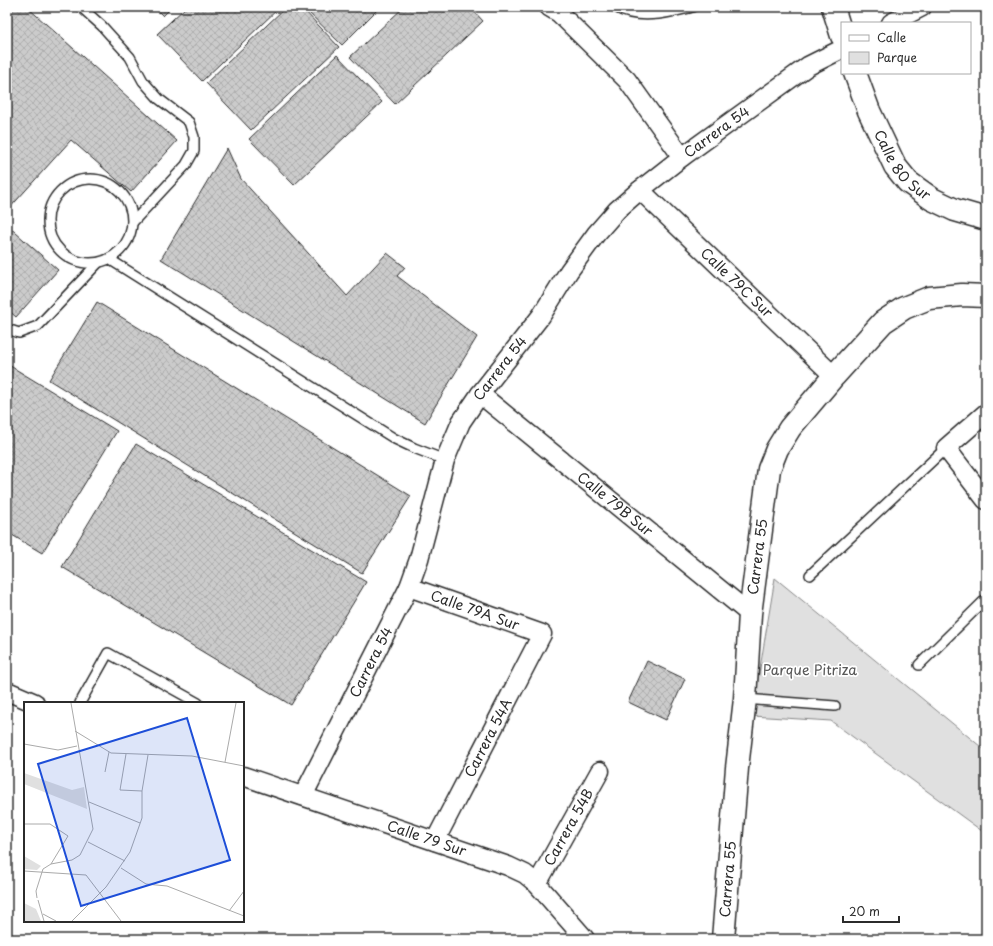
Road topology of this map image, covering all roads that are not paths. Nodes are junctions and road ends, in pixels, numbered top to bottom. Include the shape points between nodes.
1 (81, 7) edge
2 (549, 7) edge
3 (615, 7) edge
4 (693, 7) edge
5 (833, 7) edge
6 (922, 7) edge
7 (893, 22) edge
8 (841, 33) edge
9 (841, 50) edge
10 (855, 74) edge
11 (682, 157) junction
12 (640, 190) junction
13 (986, 219) edge
14 (132, 223) junction
15 (109, 259) junction
16 (98, 263) junction
17 (986, 296) edge
18 (7, 329) edge
19 (834, 376) junction
20 (480, 394) junction
21 (986, 413) edge
22 (946, 448) junction
23 (445, 460) junction
24 (986, 500) edge
25 (810, 575) dead end
26 (409, 588) junction
27 (986, 599) edge
28 (750, 614) junction
29 (542, 634) joint
30 (919, 665) dead end
31 (7, 691) edge
32 (745, 699) junction
33 (33, 702) edge
34 (81, 702) edge
35 (196, 702) edge
36 (835, 706) dead end
37 (600, 771) dead end
38 (244, 776) edge
39 (303, 796) junction
40 (435, 841) junction
41 (537, 884) junction
42 (585, 939) edge
43 (723, 939) edge

1 - 14 lane via 130,57 143,81 159,99 190,122 194,138 194,151 186,165
2 - 11 street via 559,13 627,80
3 - 4 lane via 628,13 643,15 663,14
5 - 8 street
6 - 7 street
9 - 11 street, Carrera 54 via 808,66
10 - 13 street, Calle 80 Sur via 869,111 895,166 908,182 932,199 955,210
11 - 12 street, Carrera 54
12 - 19 street, Calle 79C Sur
12 - 20 street, Carrera 54 via 617,210 596,234 568,271 541,316
14 - 15 lane via 125,244
14 - 16 lane via 130,208 122,194 109,184 93,179 77,181 63,188 53,200 48,216 48,231 55,246 67,257 82,263
15 - 16 lane
15 - 23 lane via 395,439
16 - 18 lane via 38,326 19,333
17 - 19 street, Carrera 55 via 929,298 904,308 883,322
19 - 28 street, Carrera 55 via 790,428 769,469
20 - 23 street, Carrera 54 via 461,422
20 - 28 street, Calle 79B Sur
21 - 22 street
22 - 24 street
22 - 25 lane
23 - 26 street, Carrera 54
26 - 29 street, Calle 79A Sur
26 - 39 street, Carrera 54
27 - 30 lane
28 - 32 street, Carrera 55
29 - 40 street, Carrera 54A
31 - 33 street
32 - 36 lane
32 - 43 street, Carrera 55
34 - 35 lane via 108,653
37 - 41 street, Carrera 54B
38 - 39 street, Calle 79 Sur
39 - 40 street, Calle 79 Sur
40 - 41 street, Calle 79 Sur via 508,866
41 - 42 street, Calle 79 Sur

